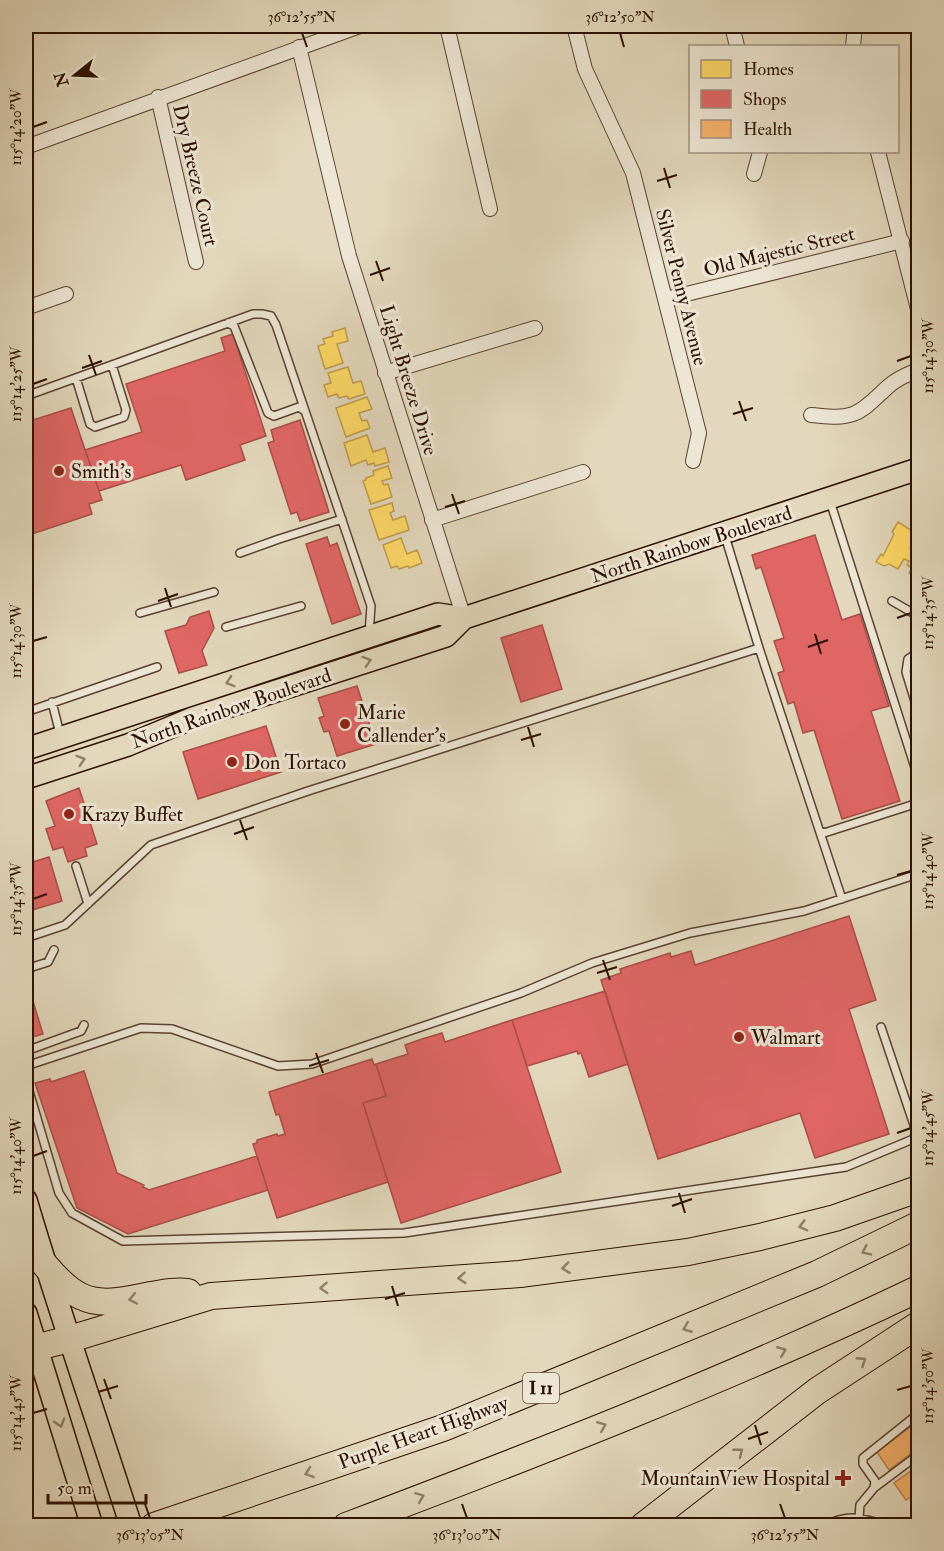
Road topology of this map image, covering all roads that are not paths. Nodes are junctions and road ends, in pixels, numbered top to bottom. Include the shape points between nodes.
1 (360, 26) edge
2 (447, 26) edge
3 (574, 26) edge
4 (732, 26) edge
5 (855, 26) edge
6 (737, 45) edge
7 (853, 45) edge
8 (299, 47) junction
9 (158, 98) junction
10 (26, 147) edge
11 (760, 153) edge
12 (878, 153) edge
13 (754, 174) dead end
14 (490, 209) dead end
15 (902, 242) junction
16 (196, 262) dead end
17 (66, 294) dead end
18 (666, 299) junction
19 (26, 308) edge
20 (918, 309) edge
21 (228, 323) junction
22 (535, 328) dead end
23 (112, 365) junction
24 (918, 370) edge
25 (385, 373) junction
26 (76, 378) junction
27 (26, 396) edge
28 (305, 411) junction
29 (811, 415) dead end
30 (693, 461) dead end
31 (918, 469) edge
32 (583, 472) dead end
33 (829, 498) junction
34 (342, 519) junction
35 (432, 520) junction
36 (724, 533) junction
37 (240, 553) dead end
38 (214, 592) dead end
39 (892, 601) dead end
40 (301, 606) dead end
41 (140, 613) dead end
42 (918, 616) edge
43 (464, 618) junction
44 (226, 627) dead end
45 (368, 637) junction
46 (759, 648) junction
47 (918, 652) edge
48 (279, 666) junction
49 (157, 667) dead end
50 (285, 688) junction
51 (52, 702) junction
52 (918, 711) edge
53 (26, 712) edge
54 (61, 737) junction
55 (26, 749) edge
56 (918, 777) edge
57 (26, 778) edge
58 (918, 803) edge
59 (820, 831) junction
60 (26, 845) edge
61 (26, 855) edge
62 (76, 866) dead end
63 (918, 874) edge
64 (842, 899) junction
65 (88, 904) junction
66 (26, 938) edge
67 (54, 950) dead end
68 (26, 969) edge
69 (84, 1025) dead end
70 (881, 1028) dead end
71 (26, 1051) edge
72 (26, 1066) edge
73 (26, 1081) edge
74 (918, 1137) edge
75 (918, 1189) edge
76 (26, 1200) edge
77 (918, 1225) edge
78 (45, 1265) junction
79 (918, 1289) edge
80 (212, 1296) junction
81 (26, 1313) edge
82 (918, 1325) edge
83 (70, 1339) junction
84 (31, 1348) edge
85 (918, 1414) edge
86 (918, 1455) edge
87 (874, 1488) junction
88 (859, 1518) junction
89 (92, 1526) edge
90 (131, 1526) edge
91 (154, 1526) edge
92 (346, 1526) edge
93 (643, 1526) edge
94 (824, 1526) edge
95 (887, 1526) edge

1 - 8 street
2 - 14 street
3 - 18 street, Silver Penny Avenue via 588,78 633,173
4 - 6 street
5 - 7 street
8 - 9 street
8 - 25 street, Light Breeze Drive via 349,256
9 - 10 street
9 - 16 street, Dry Breeze Court
11 - 13 street
12 - 15 street
15 - 18 street, Old Majestic Street
15 - 20 street
17 - 19 street
18 - 30 street, Silver Penny Avenue via 699,433
21 - 23 lane
21 - 28 lane via 234,326 268,413 274,416 299,407
21 - 28 lane via 253,314 271,316
22 - 25 street
23 - 26 lane
23 - 26 lane via 126,410 124,417 95,427 90,424
24 - 29 street via 891,384 855,414
25 - 35 street, Light Breeze Drive
26 - 27 lane
28 - 34 lane
31 - 33 main road, North Rainbow Boulevard
32 - 35 street
33 - 36 main road, North Rainbow Boulevard
33 - 56 lane
34 - 37 lane
34 - 45 lane via 371,606
35 - 43 street, Light Breeze Drive
36 - 43 main road, North Rainbow Boulevard
36 - 46 lane
38 - 41 lane
39 - 42 lane
40 - 44 lane
43 - 45 main road, North Rainbow Boulevard via 438,614
50 -> 43 main road, North Rainbow Boulevard via 446,636
45 - 48 main road, North Rainbow Boulevard
46 - 59 lane
46 - 65 lane via 151,845
47 - 52 lane via 908,659 906,672
48 - 50 main road
48 -> 54 main road, North Rainbow Boulevard
49 - 51 lane
57 -> 50 main road, North Rainbow Boulevard
51 - 53 lane
51 - 54 lane
54 - 55 main road, North Rainbow Boulevard
58 - 59 lane via 825,833
59 - 64 lane
60 - 61 lane
62 - 65 lane
63 - 64 lane
64 - 72 lane via 804,911 690,933 592,963 521,993 312,1064 278,1066 172,1029 141,1028
65 - 66 lane via 65,925
67 - 68 lane via 48,962
69 - 71 lane via 81,1031
70 - 74 lane
73 - 74 lane via 59,1193 72,1213 123,1241 405,1233 846,1167
75 -> 80 highway via 835,1218 688,1252 520,1274
76 - 78 main road
77 -> 91 highway, Purple Heart Highway / I 11 via 818,1274 443,1428
80 -> 78 highway via 176,1290 116,1303 94,1302 76,1295
78 - 83 main road
92 -> 79 highway via 813,1338
80 - 83 highway
81 - 84 main road
93 -> 82 highway via 817,1391
83 - 84 highway
83 - 90 main road
84 -> 89 main road
85 - 87 lane via 863,1458 875,1481
86 - 87 lane
87 - 88 lane via 860,1505
88 - 94 lane via 849,1517
88 - 95 lane

